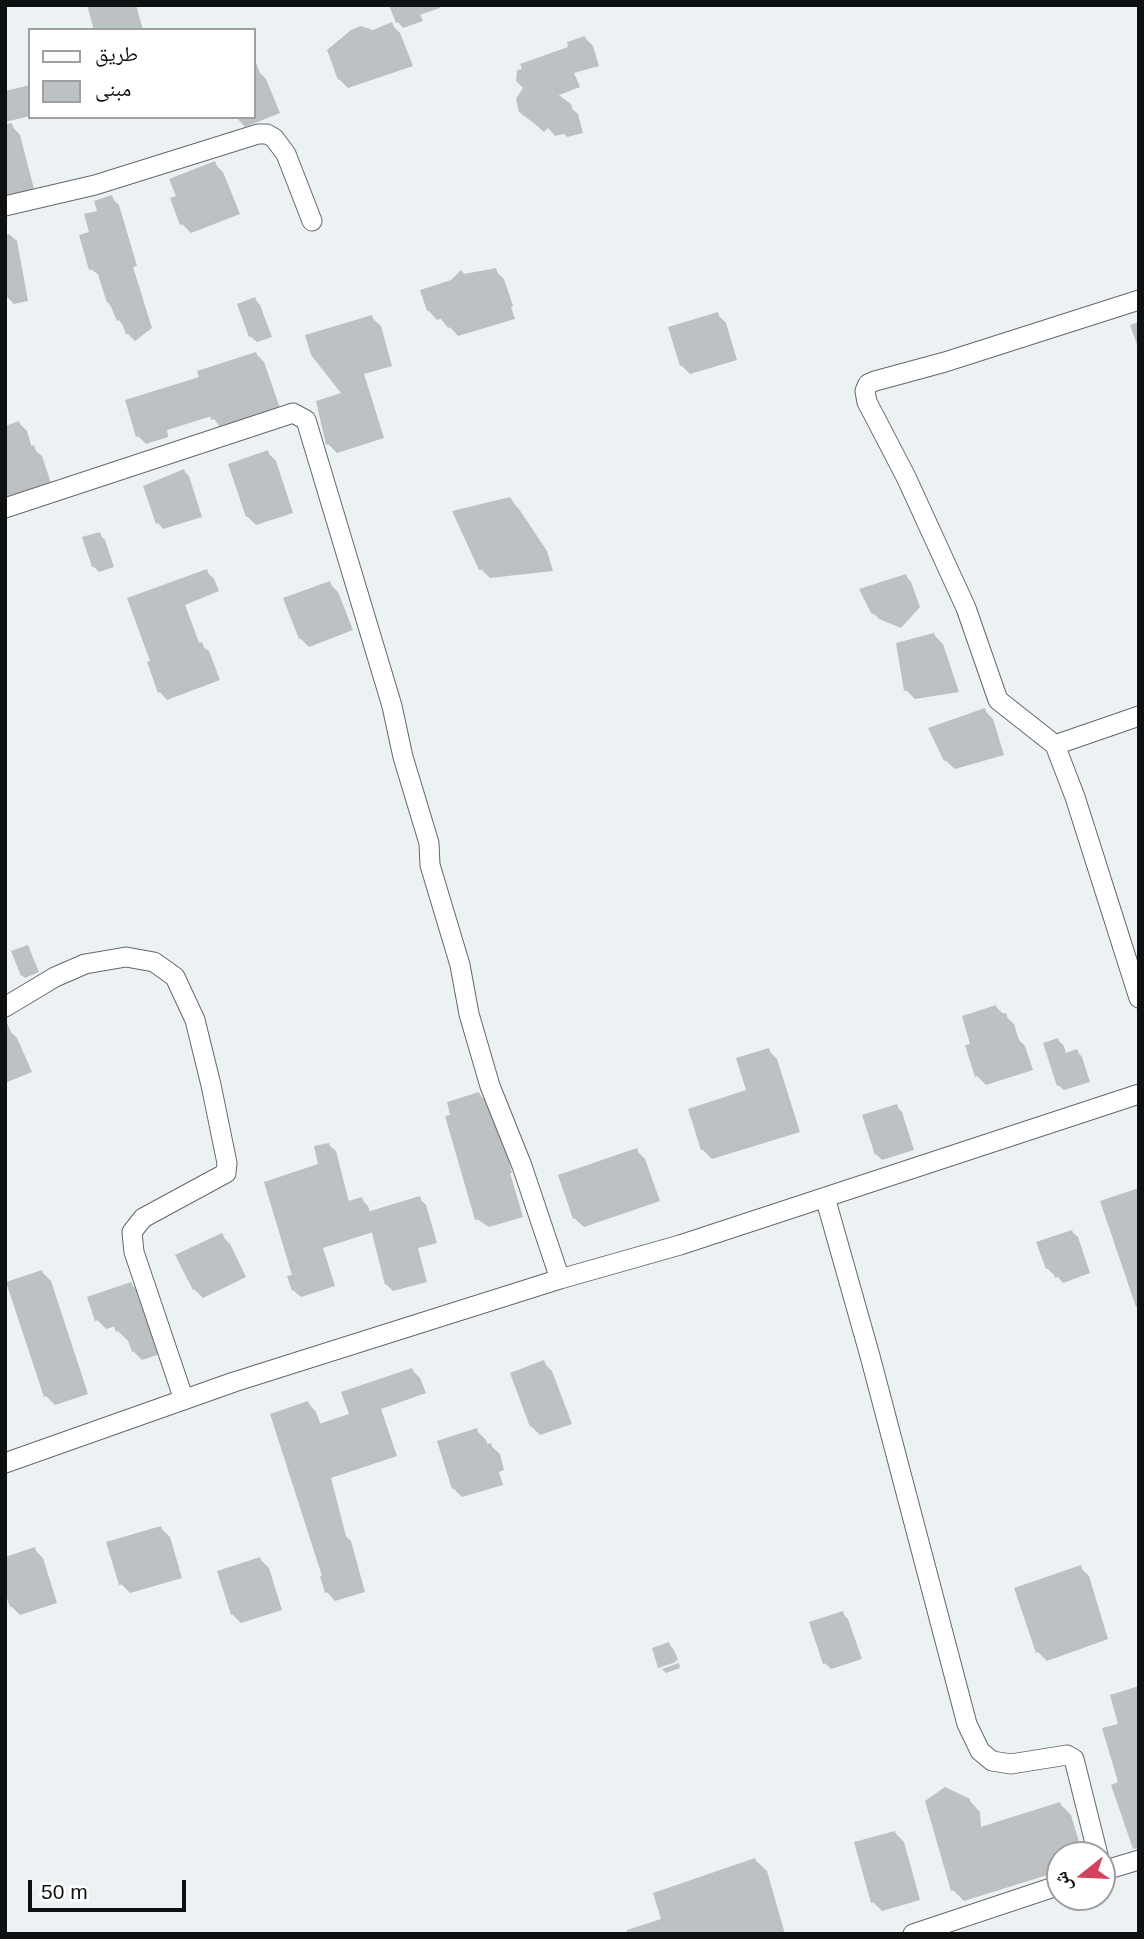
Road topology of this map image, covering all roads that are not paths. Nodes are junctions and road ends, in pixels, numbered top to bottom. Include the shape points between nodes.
1 (5, 206) edge
2 (312, 221) dead end
3 (1139, 300) edge
4 (5, 508) edge
5 (1139, 716) edge
6 (1055, 745) junction
7 (1139, 999) edge
8 (5, 1007) edge
9 (1139, 1094) edge
10 (825, 1197) junction
11 (560, 1279) junction
12 (184, 1400) junction
13 (5, 1463) edge
14 (1094, 1841) edge
15 (1139, 1860) edge
16 (1116, 1867) edge
17 (1046, 1890) edge
18 (913, 1934) edge

1 - 2 street via 95,185 267,134 286,154
3 - 6 street via 875,381 867,384 865,391 966,608 998,700
4 - 11 street via 293,413 306,420 392,706 490,1086
5 - 6 street
6 - 7 street
8 - 12 street via 85,964 126,957 154,962 175,977 185,998 211,1085 226,1173 143,1218 132,1232 134,1252
9 - 10 street
10 - 11 street
10 - 14 street via 967,1724 980,1751 992,1761 1011,1764 1067,1755 1074,1759
11 - 12 street
12 - 13 street
15 - 16 street
17 - 18 street

